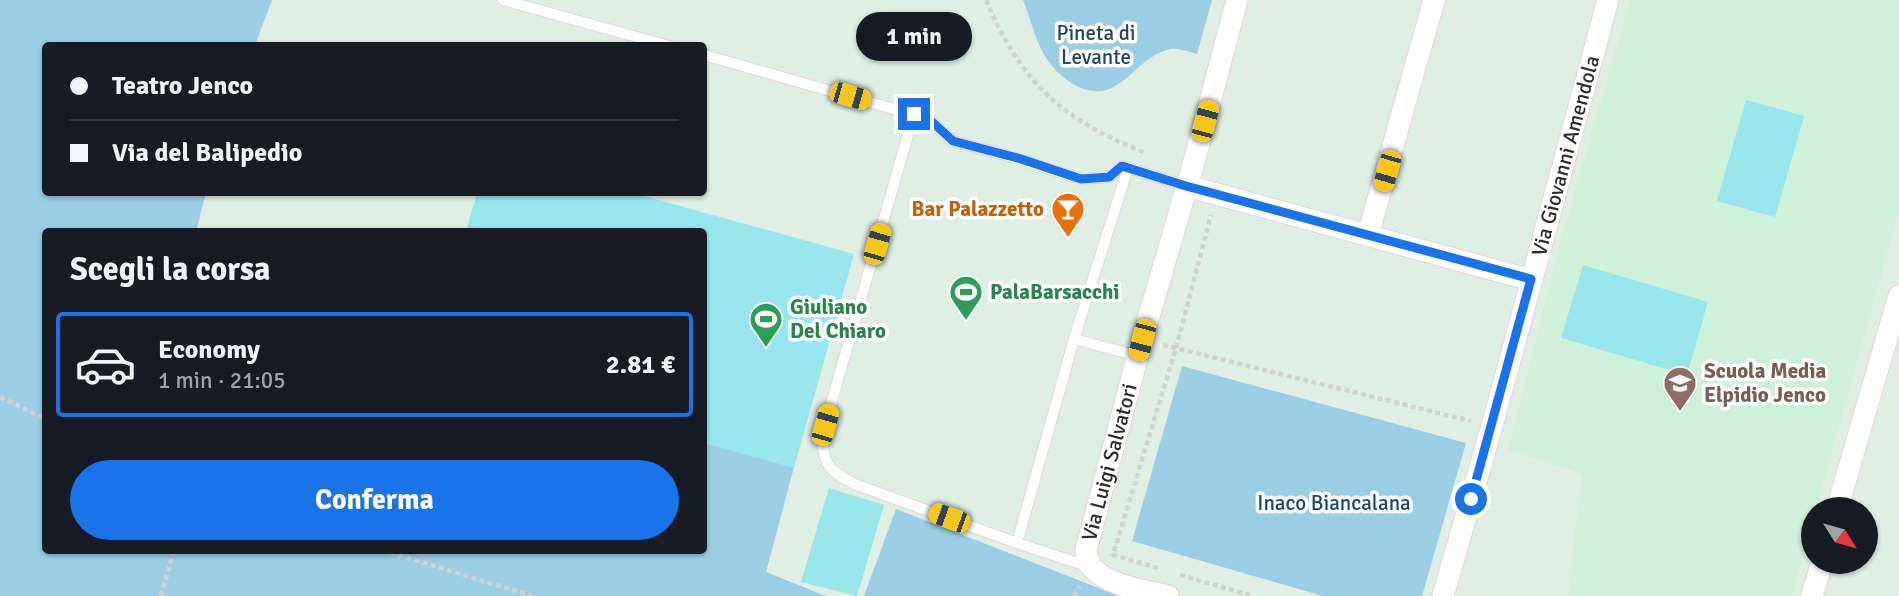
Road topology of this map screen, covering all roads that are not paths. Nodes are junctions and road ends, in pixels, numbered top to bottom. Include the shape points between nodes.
1 (503, 0) edge
2 (1237, 0) edge
3 (1434, 0) edge
4 (1608, 0) edge
5 (655, 42) edge
6 (707, 56) edge
7 (914, 114) junction
8 (1128, 168) junction
9 (1186, 186) junction
10 (1368, 235) junction
11 (1531, 279) junction
12 (1899, 296) edge
13 (1074, 339) junction
14 (1140, 348) junction
15 (1840, 497) edge
16 (1017, 543) junction
17 (1092, 568) junction
18 (1818, 574) edge
19 (1168, 596) edge
20 (1443, 596) edge
21 (1812, 596) edge

1 - 5 lane
2 - 9 street, Via Luigi Salvatori
3 - 10 street
4 - 11 street, Via Giovanni Amendola
6 - 7 lane
7 - 8 lane via 929,119 953,141 1081,179 1109,177 1122,166
7 - 16 lane via 825,425 822,452 833,472 843,478
8 - 9 lane
8 - 13 lane
9 - 10 street
9 - 14 street, Via Luigi Salvatori
10 - 11 street
11 - 20 street, Via Giovanni Amendola
12 - 15 street
13 - 14 lane, Via Luigi Salvatori
13 - 16 lane
14 - 17 street, Via Luigi Salvatori via 1088,538 1086,556
16 - 17 lane
17 - 19 street via 1116,583
18 - 21 street

